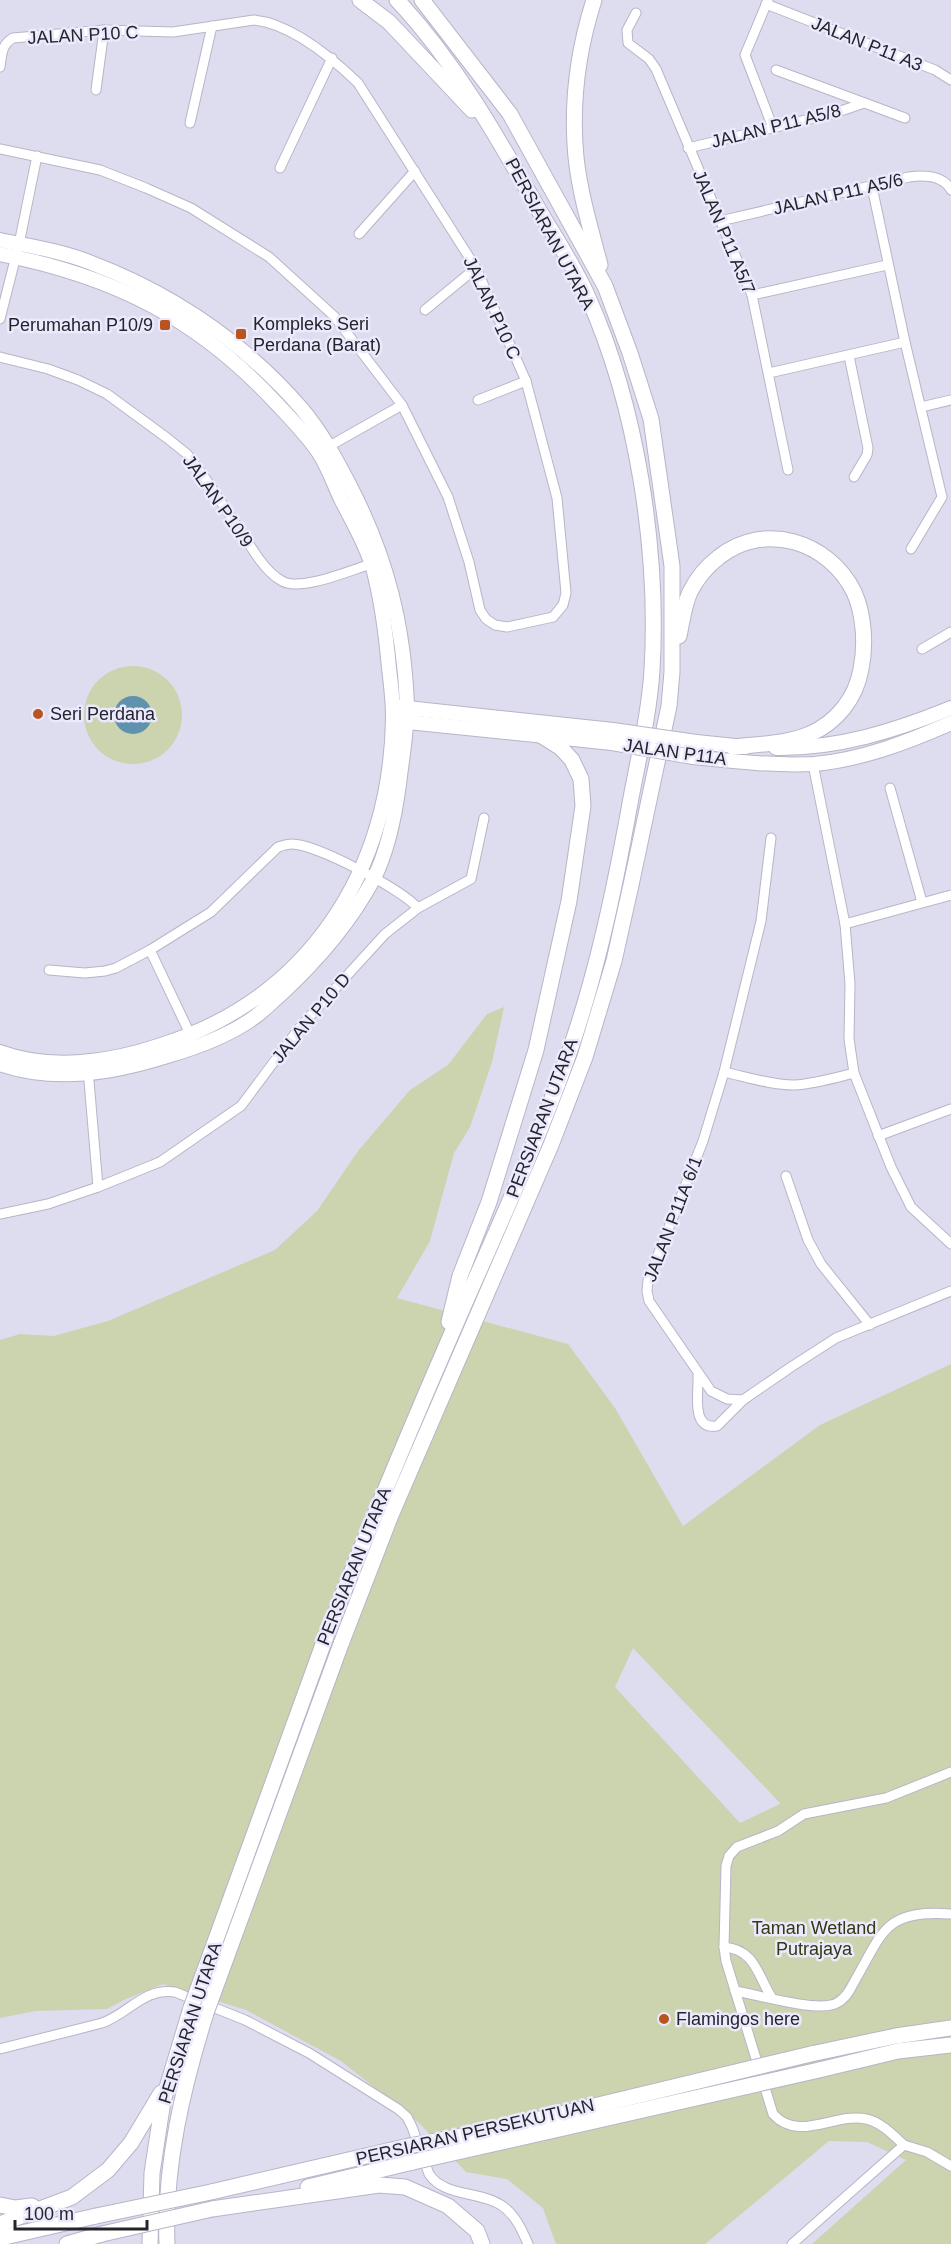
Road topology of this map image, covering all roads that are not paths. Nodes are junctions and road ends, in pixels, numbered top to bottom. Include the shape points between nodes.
1 (360, 0) edge
2 (397, 0) edge
3 (422, 0) edge
4 (594, 0) edge
5 (767, 2) edge
6 (636, 13) dead end
7 (212, 26) junction
8 (104, 30) junction
9 (332, 58) junction
10 (0, 67) edge
11 (776, 70) dead end
12 (935, 70) junction
13 (951, 72) edge
14 (951, 80) edge
15 (96, 90) dead end
16 (864, 103) junction
17 (905, 118) dead end
18 (190, 123) dead end
19 (773, 128) junction
20 (497, 136) junction
21 (688, 148) junction
22 (0, 149) edge
23 (38, 156) junction
24 (280, 168) dead end
25 (415, 171) junction
26 (872, 187) junction
27 (951, 190) edge
28 (720, 221) junction
29 (359, 234) dead end
30 (0, 240) edge
31 (17, 250) junction
32 (0, 254) edge
33 (887, 265) junction
34 (476, 268) junction
35 (605, 286) junction
36 (752, 295) junction
37 (426, 310) dead end
38 (0, 319) edge
39 (905, 342) junction
40 (849, 356) junction
41 (0, 357) edge
42 (769, 373) junction
43 (526, 381) junction
44 (477, 400) dead end
45 (951, 400) edge
46 (402, 405) junction
47 (921, 407) junction
48 (324, 449) junction
49 (788, 470) dead end
50 (854, 477) dead end
51 (946, 496) edge
52 (911, 549) dead end
53 (371, 564) junction
54 (951, 632) edge
55 (922, 649) dead end
56 (672, 672) junction
57 (400, 707) junction
58 (951, 708) edge
59 (399, 721) junction
60 (951, 723) edge
61 (542, 736) junction
62 (613, 736) junction
63 (733, 747) junction
64 (813, 764) junction
65 (890, 788) dead end
66 (484, 818) dead end
67 (771, 838) dead end
68 (368, 875) junction
69 (951, 895) edge
70 (922, 902) junction
71 (417, 908) junction
72 (845, 924) junction
73 (150, 951) junction
74 (49, 970) dead end
75 (191, 1036) junction
76 (0, 1052) edge
77 (0, 1064) edge
78 (88, 1067) junction
79 (724, 1072) junction
80 (854, 1073) junction
81 (951, 1109) edge
82 (878, 1136) junction
83 (786, 1176) dead end
84 (98, 1187) junction
85 (0, 1214) edge
86 (951, 1244) edge
87 (951, 1291) edge
88 (870, 1325) junction
89 (440, 1360) junction
90 (698, 1374) junction
91 (743, 1401) junction
92 (951, 1772) edge
93 (951, 1914) edge
94 (724, 1947) junction
95 (735, 1991) junction
96 (772, 1998) junction
97 (199, 2010) junction
98 (951, 2028) edge
99 (951, 2045) edge
100 (0, 2049) edge
101 (168, 2085) junction
102 (904, 2145) junction
103 (951, 2166) edge
104 (72, 2197) junction
105 (0, 2205) edge
106 (212, 2209) junction
107 (0, 2224) edge
108 (0, 2238) edge
109 (67, 2244) edge
110 (150, 2244) edge
111 (167, 2244) edge
112 (482, 2244) edge
113 (528, 2244) edge
114 (792, 2244) edge

1 - 20 main road via 389,22
2 - 20 main road, PERSIARAN UTARA via 457,72
3 - 35 main road, PERSIARAN UTARA via 510,114
4 - 35 main road via 577,68 575,146
5 - 12 street, JALAN P11 A3
5 - 19 street via 745,55
6 - 21 street, JALAN P11 A5/7 via 627,30 628,43 656,69
7 - 8 street, JALAN P10 C via 173,32
7 - 9 street, JALAN P10 C via 267,21
7 - 18 street
8 - 10 street, JALAN P10 C via 13,38 3,48
8 - 15 street
9 - 24 street
9 - 25 street, JALAN P10 C via 358,83
11 - 16 street, JALAN P11 A5/8
12 - 13 street, JALAN P11 A3
12 - 14 street, JALAN P11 A3
16 - 17 street, JALAN P11 A5/8
16 - 19 street, JALAN P11 A5/8
19 - 21 street, JALAN P11 A5/8
20 - 89 main road, PERSIARAN UTARA via 588,295 631,425 653,568 652,669 616,882 585,1005 537,1138
21 - 28 street, JALAN P11 A5/7
22 - 23 street, JALAN P10 C
23 - 31 street
23 - 46 street, JALAN P10 C via 100,170 146,188 191,208 269,257 334,316
25 - 29 street
25 - 34 street, JALAN P10 C
26 - 27 street, JALAN P11 A5/6 via 929,176
26 - 28 street, JALAN P11 A5/6
26 - 33 street
28 - 36 street, JALAN P11 A5/7
30 - 31 street
31 - 32 street
31 - 38 street
31 - 48 street via 82,273 161,309 200,334
33 - 36 street
33 - 39 street
34 - 37 street
34 - 43 street, JALAN P10 C
35 - 56 main road, PERSIARAN UTARA via 651,419 672,566
36 - 42 street, JALAN P11 A5/7
39 - 40 street
39 - 47 street
40 - 42 street
40 - 50 street via 868,448
41 - 53 street, JALAN P10/9 via 48,369 97,390 167,438 187,454 259,559 282,582 302,585
42 - 49 street, JALAN P11 A5/7
43 - 44 street
43 - 46 street, JALAN P10 C via 557,498 566,593 563,605 553,617 507,627 495,625 480,610 448,497
45 - 47 street
46 - 48 street
47 - 51 street
48 - 53 street
48 - 57 street via 364,514 393,593 399,627
51 - 52 street
53 - 57 street
54 - 55 street
56 - 63 main road via 690,593 700,575 727,551 758,539 785,539 812,548 836,567 854,592 862,623 863,660 853,694 830,723 810,734
56 - 97 main road, PERSIARAN UTARA, bridge via 669,706 614,962 585,1057 551,1145 391,1515
57 - 59 street
57 - 62 street, JALAN P11A
58 - 63 street, JALAN P11A via 912,724 841,743
59 - 61 street, JALAN P11A
59 - 68 street
60 - 64 street, JALAN P11A via 875,752
61 - 62 street, JALAN P11A
61 - 89 main road via 572,760 581,780 583,806 569,901 536,1050 489,1202 460,1276
62 - 63 street, JALAN P11A, bridge
62 - 64 street, JALAN P11A, bridge via 693,757
64 - 72 street
65 - 70 street
66 - 71 street, JALAN P10 D via 471,879
67 - 79 street, JALAN P11A 6/1 via 761,921
68 - 71 street via 409,898
68 - 73 street via 310,848 291,843 278,847 211,912
68 - 75 street via 301,960 247,1006
68 - 78 street via 343,927 310,968 255,1017 196,1048 134,1066
69 - 70 street
70 - 72 street
71 - 84 street, JALAN P10 D via 385,933 300,1027 241,1106 160,1162
72 - 80 street
73 - 74 street via 105,971
73 - 75 street
75 - 78 street
76 - 78 street
77 - 78 street via 44,1074
78 - 84 street
79 - 80 street via 792,1085
79 - 90 street, JALAN P11A 6/1 via 703,1141 647,1290 649,1301
80 - 82 street
81 - 82 street
82 - 86 street via 911,1207
83 - 88 street via 808,1240 821,1264
84 - 85 street, JALAN P10 D via 48,1204
87 - 88 street
88 - 91 street via 836,1338
89 - 97 main road, PERSIARAN UTARA, bridge via 325,1639
90 - 91 street, JALAN P11A 6/1 via 718,1396
90 - 91 street via 698,1413 706,1426 717,1426
92 - 94 street via 886,1798 804,1814 778,1831 737,1847 726,1866
93 - 96 street via 907,1916 886,1929 849,1992 838,2003 818,2007
94 - 95 street
94 - 96 street via 736,1948 753,1961
95 - 96 street
95 - 102 street via 778,2120 806,2127 867,2119
97 - 101 main road, PERSIARAN UTARA
97 - 111 main road, PERSIARAN UTARA via 170,2170
98 - 108 main road, PERSIARAN PERSEKUTUAN, bridge via 811,2054 503,2128
99 - 106 main road, PERSIARAN PERSEKUTUAN, bridge via 898,2051
100 - 113 street via 102,2024 145,1996 165,1990 174,1992 254,2024 398,2109 407,2117 433,2181 502,2205
101 - 104 main road via 131,2143 108,2170
101 - 110 main road, PERSIARAN UTARA via 152,2172
102 - 103 street
102 - 114 street
104 - 105 main road via 30,2207
104 - 107 main road
106 - 109 main road, PERSIARAN PERSEKUTUAN, bridge
106 - 112 main road via 379,2186 405,2187 448,2206 477,2231

